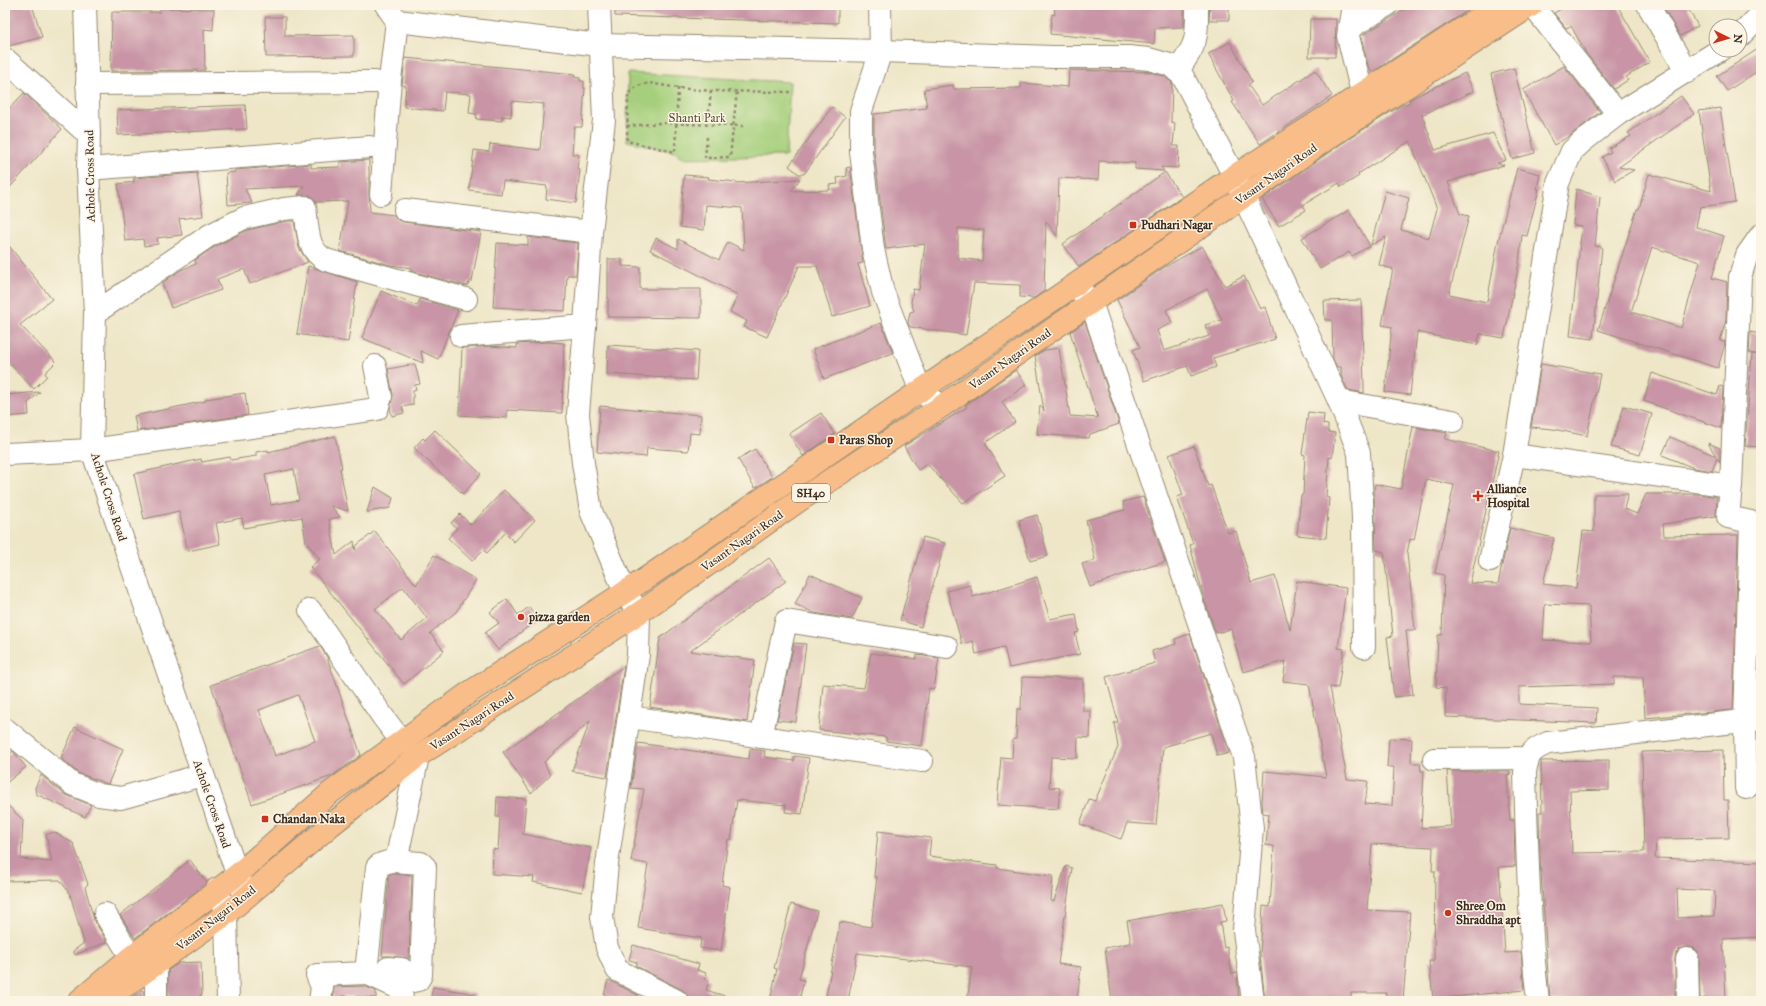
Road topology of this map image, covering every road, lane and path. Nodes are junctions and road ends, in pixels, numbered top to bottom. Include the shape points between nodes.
1 (85, 5) edge
2 (599, 5) edge
3 (880, 5) edge
4 (1197, 5) edge
5 (1353, 5) edge
6 (1388, 5) edge
7 (1532, 5) edge
8 (1648, 5) edge
9 (1491, 7) edge
10 (391, 13) edge
11 (1761, 14) edge
12 (1348, 28) junction
13 (1748, 28) edge
14 (600, 45) junction
15 (881, 51) junction
16 (1708, 58) edge
17 (5, 59) edge
18 (1177, 71) junction
19 (1686, 72) junction
20 (375, 82) dead end
21 (88, 84) junction
22 (678, 88) junction
23 (712, 91) junction
24 (737, 91) junction
25 (790, 92) dead end
26 (1362, 93) junction
27 (709, 112) dead end
28 (1618, 114) junction
29 (678, 123) junction
30 (627, 126) junction
31 (732, 126) junction
32 (744, 126) dead end
33 (89, 135) junction
34 (707, 137) dead end
35 (370, 147) dead end
36 (88, 169) junction
37 (1234, 176) junction
38 (381, 194) dead end
39 (1244, 197) junction
40 (405, 210) dead end
41 (591, 232) junction
42 (1761, 235) edge
43 (1075, 284) junction
44 (466, 299) dead end
45 (1091, 302) junction
46 (96, 313) junction
47 (584, 326) junction
48 (461, 336) dead end
49 (375, 366) dead end
50 (921, 392) junction
51 (1339, 401) junction
52 (942, 406) junction
53 (1453, 421) dead end
54 (92, 450) junction
55 (5, 454) edge
56 (1514, 455) junction
57 (1731, 486) junction
58 (1490, 561) dead end
59 (625, 592) junction
60 (310, 610) dead end
61 (638, 613) junction
62 (1364, 646) dead end
63 (947, 647) dead end
64 (630, 717) junction
65 (1753, 720) edge
66 (5, 729) edge
67 (761, 737) junction
68 (410, 749) junction
69 (1434, 758) dead end
70 (1528, 758) junction
71 (922, 762) dead end
72 (202, 775) junction
73 (1746, 788) dead end
74 (393, 861) junction
75 (237, 874) junction
76 (218, 889) junction
77 (245, 897) junction
78 (105, 914) dead end
79 (226, 914) junction
80 (151, 942) junction
81 (131, 957) junction
82 (1687, 959) dead end
83 (156, 964) junction
84 (388, 968) dead end
85 (366, 973) junction
86 (642, 992) edge
87 (79, 1001) edge
88 (104, 1001) edge
89 (156, 1001) edge
90 (228, 1001) edge
91 (320, 1001) edge
92 (402, 1001) edge
93 (678, 1001) edge
94 (1253, 1001) edge
95 (1538, 1001) edge
96 (1688, 1001) edge

1 - 21 street, Achole Cross Road
2 - 14 street
3 - 15 street
4 - 18 street via 1197,34 1191,53
5 - 12 street
6 - 12 street
7 - 28 street
7 - 39 main road, Vasant Nagari Road / SH40 via 1334,134
8 - 19 street
9 - 26 main road, Vasant Nagari Road / SH40
10 - 14 street
10 - 38 street via 390,80
11 - 13 street
12 - 26 street
14 - 15 street
14 - 41 street via 604,120
15 - 18 street via 1128,57 1149,59 1170,65
15 - 50 street via 861,111 861,152 865,192 873,249 883,292
16 - 19 street
17 - 33 street
18 - 37 street via 1182,75
19 - 28 street
20 - 21 street
21 - 33 street, Achole Cross Road
22 - 23 path
22 - 29 path
22 - 30 path via 649,83 638,86 628,94
23 - 24 path
23 - 27 path
24 - 25 path
24 - 31 path
26 - 37 main road, Vasant Nagari Road / SH40
28 - 56 street via 1572,152 1558,183
29 - 30 path
29 - 30 path via 675,152 627,141
29 - 31 path
31 - 32 path
31 - 34 path via 730,157 704,158
33 - 36 street, Achole Cross Road
35 - 36 street
36 - 46 street, Achole Cross Road
37 - 39 street
37 - 43 main road, Vasant Nagari Road / SH40
39 - 45 main road, Vasant Nagari Road / SH40
39 - 51 street
40 - 41 street
41 - 47 street
42 - 57 street via 1747,254 1740,277
43 - 45 street
43 - 50 main road, Vasant Nagari Road / SH40
44 - 46 street via 317,256 312,248 305,207 244,218 210,235
45 - 52 main road, Vasant Nagari Road / SH40
45 - 94 street via 1244,757 1252,828 1244,930
46 - 54 street, Achole Cross Road
47 - 48 street
47 - 59 street via 578,414 583,463 591,511
49 - 54 street via 381,397 377,409
50 - 52 street
50 - 59 main road, Vasant Nagari Road / SH40
51 - 53 street
51 - 62 street via 1359,453 1363,517
52 - 61 main road, Vasant Nagari Road / SH40 via 800,500
54 - 55 street
54 - 72 street, Achole Cross Road
56 - 57 street
56 - 58 street
57 - 65 street via 1728,516 1751,522
59 - 61 street
59 - 68 main road, Vasant Nagari Road / SH40 via 470,692
60 - 68 street via 383,717
61 - 64 street via 638,655
61 - 68 main road, Vasant Nagari Road / SH40
63 - 67 street via 786,621
64 - 67 street
64 - 86 street via 607,864 602,917 607,948 617,970
65 - 70 street via 1548,743 1536,748
65 - 73 street
66 - 72 street via 72,784 99,795 121,798
67 - 71 street
68 - 74 street via 397,857
68 - 75 main road, Vasant Nagari Road / SH40 via 330,793
68 - 77 main road, Vasant Nagari Road / SH40 via 331,825
69 - 70 street
70 - 95 street via 1525,772 1529,899
72 - 75 street, Achole Cross Road
74 - 84 street via 421,863 425,867 421,975 418,980 413,981 402,969
74 - 85 street via 380,863 377,867
75 - 76 main road, Vasant Nagari Road / SH40
75 - 77 street, Achole Cross Road
76 - 79 street
76 - 80 main road, Vasant Nagari Road / SH40
77 - 79 main road, Vasant Nagari Road / SH40
78 - 81 street
79 - 83 main road, Vasant Nagari Road / SH40
79 - 90 street
80 - 81 main road, Vasant Nagari Road / SH40
80 - 83 street
81 - 87 main road, Vasant Nagari Road / SH40
82 - 96 street
83 - 88 main road, Vasant Nagari Road / SH40
83 - 89 street
85 - 91 street via 317,976 322,987
85 - 92 street via 401,989
86 - 93 street

